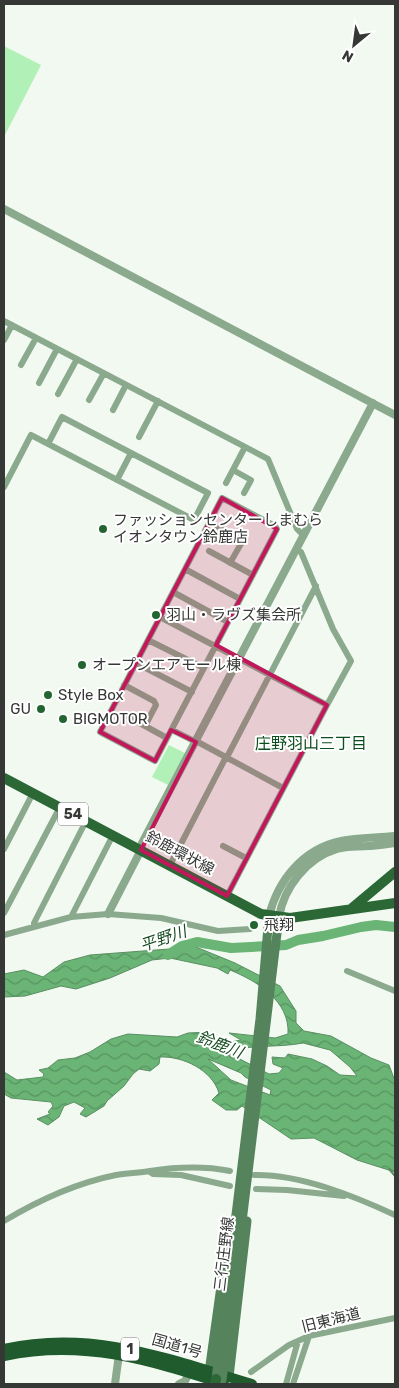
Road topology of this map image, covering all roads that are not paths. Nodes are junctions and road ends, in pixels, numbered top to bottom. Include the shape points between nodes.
1 (4, 209) edge
2 (4, 321) edge
3 (12, 325) junction
4 (36, 338) junction
5 (4, 340) edge
6 (58, 349) junction
7 (77, 359) junction
8 (21, 365) dead end
9 (104, 373) junction
10 (39, 383) dead end
11 (126, 385) junction
12 (58, 394) dead end
13 (89, 400) dead end
14 (158, 402) junction
15 (373, 403) junction
16 (113, 410) dead end
17 (395, 415) edge
18 (139, 437) dead end
19 (48, 444) junction
20 (245, 447) junction
21 (131, 453) junction
22 (233, 470) junction
23 (117, 480) junction
24 (226, 484) dead end
25 (4, 487) edge
26 (244, 493) dead end
27 (210, 522) junction
28 (304, 536) junction
29 (297, 550) junction
30 (209, 551) dead end
31 (230, 563) junction
32 (185, 569) junction
33 (253, 575) junction
34 (316, 586) junction
35 (173, 592) junction
36 (240, 599) junction
37 (160, 617) junction
38 (228, 622) junction
39 (148, 640) junction
40 (216, 646) junction
41 (239, 658) junction
42 (136, 663) junction
43 (204, 668) junction
44 (270, 675) junction
45 (124, 685) junction
46 (192, 692) junction
47 (327, 705) junction
48 (125, 715) dead end
49 (145, 726) junction
50 (172, 730) junction
51 (167, 738) junction
52 (196, 742) junction
53 (226, 757) junction
54 (5, 781) edge
55 (283, 788) junction
56 (33, 793) junction
57 (60, 807) junction
58 (86, 821) junction
59 (113, 835) junction
60 (395, 836) edge
61 (395, 843) edge
62 (224, 846) dead end
63 (4, 849) edge
64 (141, 850) junction
65 (246, 858) junction
66 (170, 865) junction
67 (395, 872) edge
68 (375, 890) junction
69 (227, 896) junction
70 (395, 903) edge
71 (372, 906) junction
72 (351, 910) junction
73 (4, 913) edge
74 (108, 914) junction
75 (72, 917) junction
76 (274, 917) junction
77 (34, 926) junction
78 (273, 928) junction
79 (250, 929) dead end
80 (4, 935) edge
81 (348, 971) dead end
82 (395, 991) edge
83 (242, 1156) junction
84 (149, 1171) junction
85 (230, 1171) dead end
86 (250, 1177) junction
87 (230, 1186) dead end
88 (256, 1189) dead end
89 (348, 1196) junction
90 (395, 1216) edge
91 (4, 1221) edge
92 (237, 1230) junction
93 (395, 1318) edge
94 (309, 1336) junction
95 (298, 1342) junction
96 (4, 1348) edge
97 (119, 1354) junction
98 (4, 1356) edge
99 (250, 1372) dead end
100 (189, 1373) junction
101 (218, 1381) edge
102 (115, 1384) edge
103 (179, 1384) edge
104 (252, 1384) edge
105 (286, 1384) edge
106 (293, 1384) edge

1 - 15 street
2 - 3 street
3 - 4 street
3 - 5 street
4 - 6 street
4 - 8 street
6 - 7 street
6 - 10 street
7 - 9 street
7 - 12 street
9 - 11 street
9 - 13 street
11 - 14 street
11 - 16 street
14 - 18 street
14 - 20 street
15 - 17 street
15 - 28 street
19 - 21 street via 62,417
19 - 23 street
19 - 25 street via 31,435
20 - 22 street
20 - 28 street via 268,460 298,532
21 - 23 street
21 - 23 street via 208,493 194,520
22 - 24 street
22 - 26 street via 251,480
27 - 31 street via 242,542
27 - 32 street
27 - 33 street via 222,498 275,526 277,529
28 - 29 street
29 - 34 street via 301,552
29 - 41 street
30 - 31 street
31 - 33 street
32 - 35 street
32 - 36 street
33 - 36 street
34 - 44 street
34 - 47 street via 333,629 351,661
35 - 37 street
35 - 38 street
36 - 38 street
37 - 39 street
37 - 40 street
38 - 40 street
39 - 42 street
39 - 43 street
40 - 41 street
40 - 43 street
41 - 44 street
41 - 52 street
42 - 45 street
42 - 46 street
43 - 46 street
44 - 47 street
44 - 53 street
45 - 49 street via 154,701 156,705
45 - 51 street via 100,732 155,761
46 - 50 street
47 - 55 street
48 - 49 street
49 - 51 street
50 - 51 street
50 - 52 street
52 - 53 street
52 - 64 street
53 - 55 street
53 - 66 street
54 - 56 main road, 鈴鹿環状線 / 54
55 - 65 street
56 - 57 main road, 鈴鹿環状線 / 54
56 - 63 street
57 - 58 main road, 鈴鹿環状線 / 54
57 - 73 street
58 - 59 main road, 鈴鹿環状線 / 54
58 - 77 street
59 - 64 main road, 鈴鹿環状線 / 54
59 - 75 street
60 - 76 street via 332,843 309,854 285,878 273,902
61 - 76 street via 345,848 321,856 291,887
62 - 65 street
64 - 66 main road, 鈴鹿環状線 / 54
64 - 74 street
65 - 69 street
66 - 69 main road, 鈴鹿環状線 / 54
67 - 68 main road
68 - 71 main road
68 - 72 main road
69 - 76 main road, 鈴鹿環状線 / 54 via 261,914
70 - 71 main road, 鈴鹿環状線 / 54
71 - 72 main road, 鈴鹿環状線 / 54
72 - 76 main road, 鈴鹿環状線 / 54
74 - 75 street
74 - 79 street via 162,918 218,931
75 - 77 street
76 - 78 main road, 三行庄野線
77 - 80 street
78 - 83 main road, 三行庄野線
78 - 86 main road, 三行庄野線
81 - 82 street
83 - 92 main road, 三行庄野線
83 - 101 main road, 三行庄野線 via 232,1209
84 - 85 street via 194,1168
84 - 87 street
84 - 91 street via 115,1175 75,1186
86 - 89 street via 265,1175 297,1180
86 - 92 main road, 三行庄野線
86 - 101 main road, 三行庄野線 via 246,1235
88 - 89 street
89 - 90 street
92 - 101 main road, 三行庄野線, bridge
93 - 94 street, 旧東海道
94 - 95 street, 旧東海道
94 - 106 street
95 - 99 street, 旧東海道
95 - 105 street
96 - 101 highway, 国道1号 / 1 via 60,1342 110,1345 156,1355
97 - 98 highway, 国道1号 / 1 via 45,1350
97 - 100 highway, 国道1号 / 1
97 - 102 street
100 - 101 highway, 国道1号 / 1
100 - 103 street
101 - 104 highway, 国道1号 / 1

